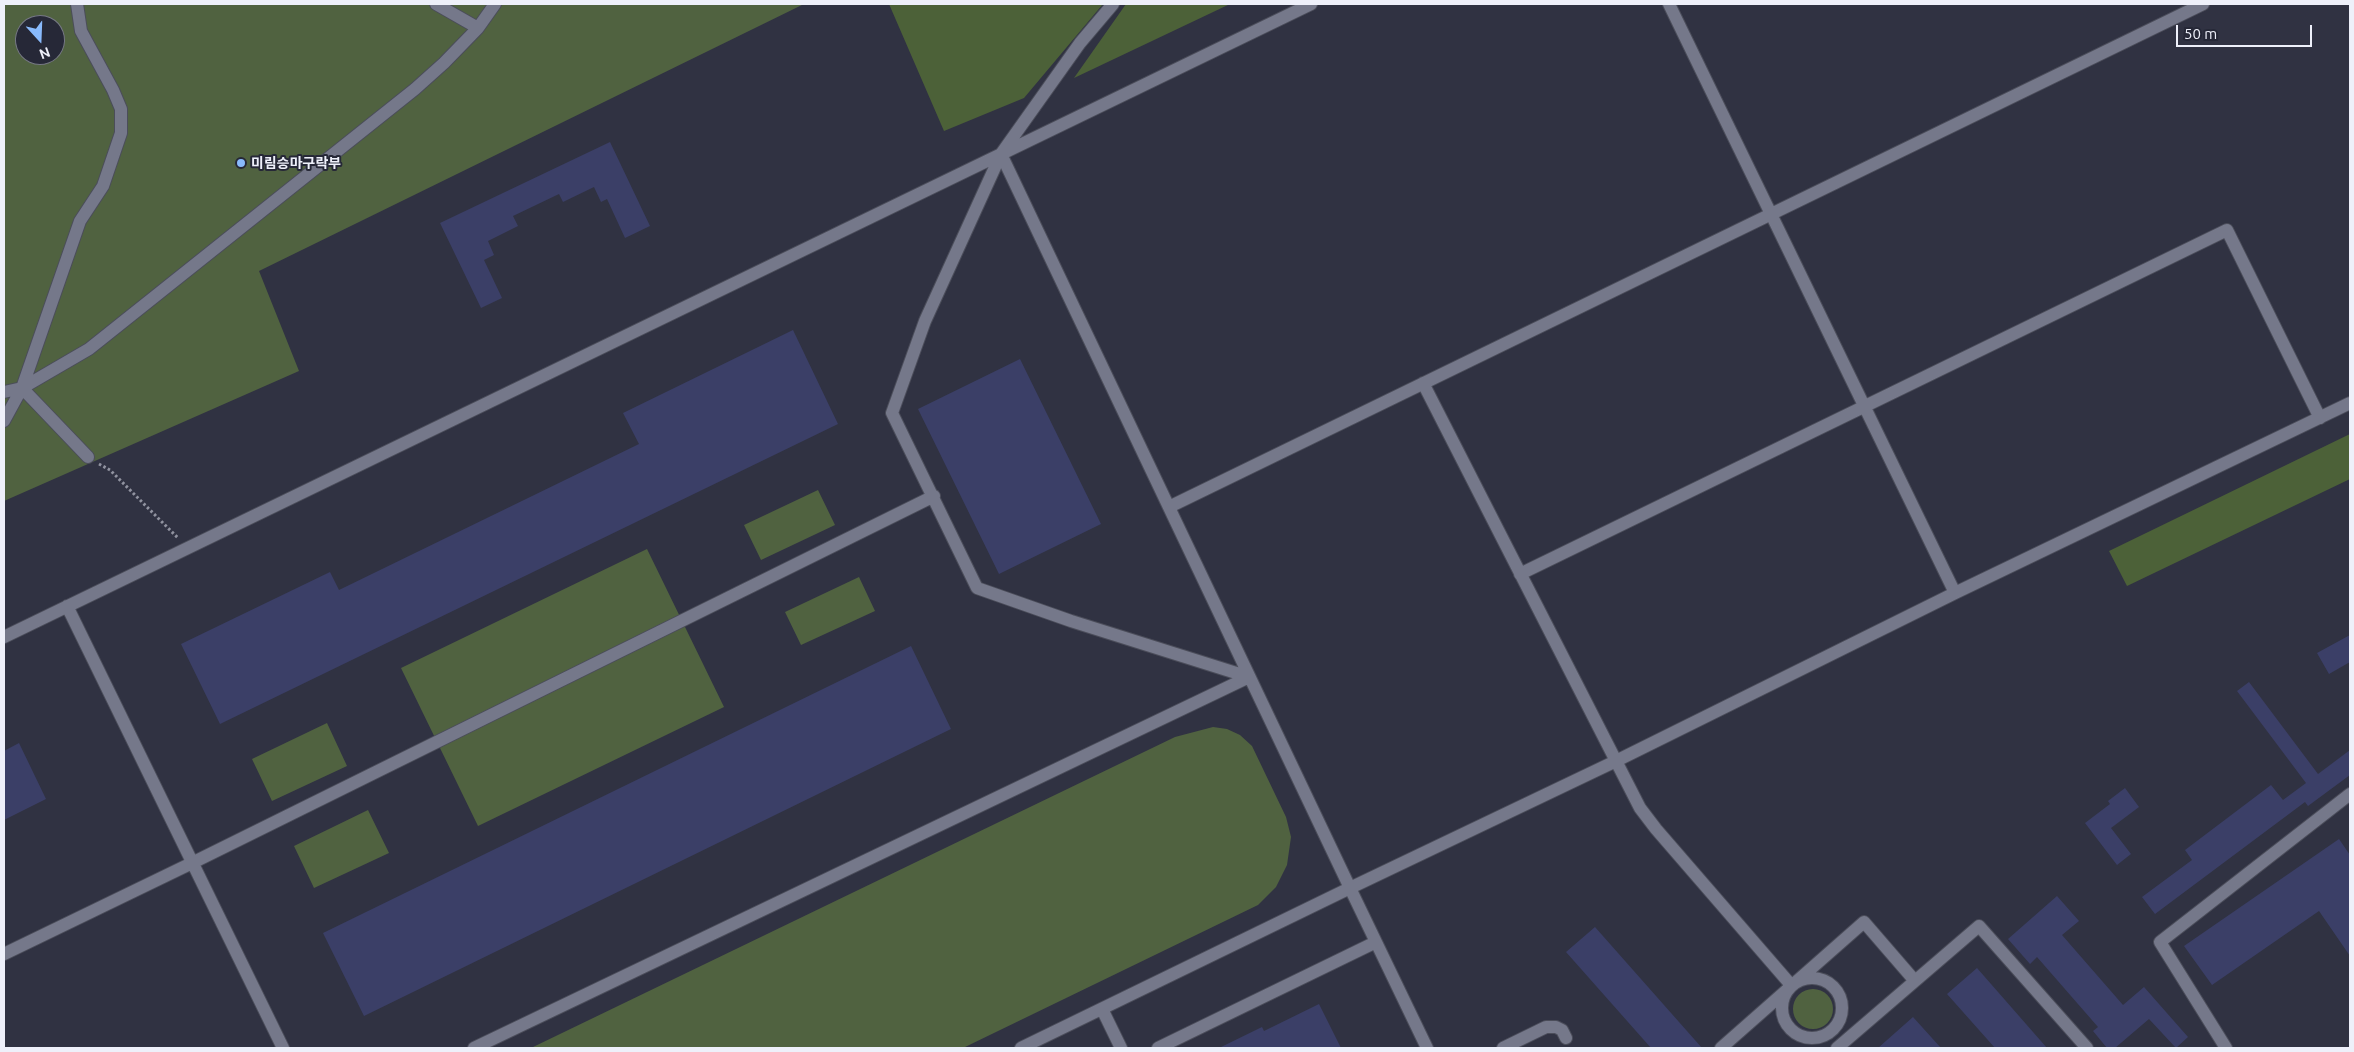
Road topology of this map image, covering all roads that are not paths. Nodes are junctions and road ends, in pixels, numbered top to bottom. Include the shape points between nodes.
1 (77, 4) edge
2 (436, 4) edge
3 (496, 4) edge
4 (1113, 4) edge
5 (1311, 4) edge
6 (1670, 4) edge
7 (2203, 4) edge
8 (478, 28) junction
9 (1001, 154) junction
10 (1770, 213) junction
11 (1423, 383) junction
12 (22, 388) junction
13 (4, 392) edge
14 (2350, 403) edge
15 (1864, 405) junction
16 (2320, 418) junction
17 (4, 421) edge
18 (88, 457) road end
19 (934, 496) junction
20 (1168, 507) junction
21 (1520, 574) junction
22 (1955, 593) junction
23 (68, 606) junction
24 (4, 637) edge
25 (1249, 677) junction
26 (1616, 762) junction
27 (2350, 794) edge
28 (192, 863) junction
29 (1350, 888) junction
30 (1376, 942) junction
31 (4, 954) edge
32 (1915, 981) junction
33 (1791, 985) junction
34 (1102, 1009) junction
35 (1834, 1030) junction
36 (1566, 1038) dead end
37 (1841, 1045) edge
38 (283, 1048) edge
39 (474, 1048) edge
40 (1021, 1048) edge
41 (1121, 1048) edge
42 (1158, 1048) edge
43 (1427, 1048) edge
44 (1504, 1048) edge
45 (1721, 1048) edge
46 (2087, 1048) edge
47 (2226, 1048) edge

1 - 12 street via 81,31 120,109 121,133 103,186 80,221
2 - 8 street
3 - 8 street
4 - 9 street via 1080,43
5 - 9 street
6 - 10 street
7 - 10 street
8 - 12 street via 415,89 89,349
9 - 19 street via 925,321 892,413
9 - 20 street
9 - 23 street
10 - 11 street
10 - 15 street
11 - 20 street
11 - 21 street
12 - 13 street
12 - 17 street
12 - 18 street
14 - 16 street
15 - 16 street via 2227,230
15 - 21 street
15 - 22 street
16 - 22 street
19 - 25 street via 977,588
19 - 28 street
20 - 25 street
21 - 26 street
22 - 26 street
23 - 24 street
23 - 28 street
25 - 29 street
25 - 39 street
26 - 29 street
26 - 33 street via 1630,792 1656,830
27 - 47 street via 2160,942
28 - 31 street
28 - 38 street
29 - 30 street
29 - 34 street
30 - 42 street
30 - 43 street
32 - 33 street via 1864,922
32 - 37 street
32 - 46 street via 1979,926
33 - 35 street via 1803,979 1816,978 1829,983 1838,992 1843,1005 1841,1018
33 - 35 street via 1783,997 1781,1011 1785,1024 1795,1034 1808,1039 1822,1038
33 - 45 street
34 - 40 street
34 - 41 street
35 - 37 street
36 - 44 street via 1556,1026 1546,1027

